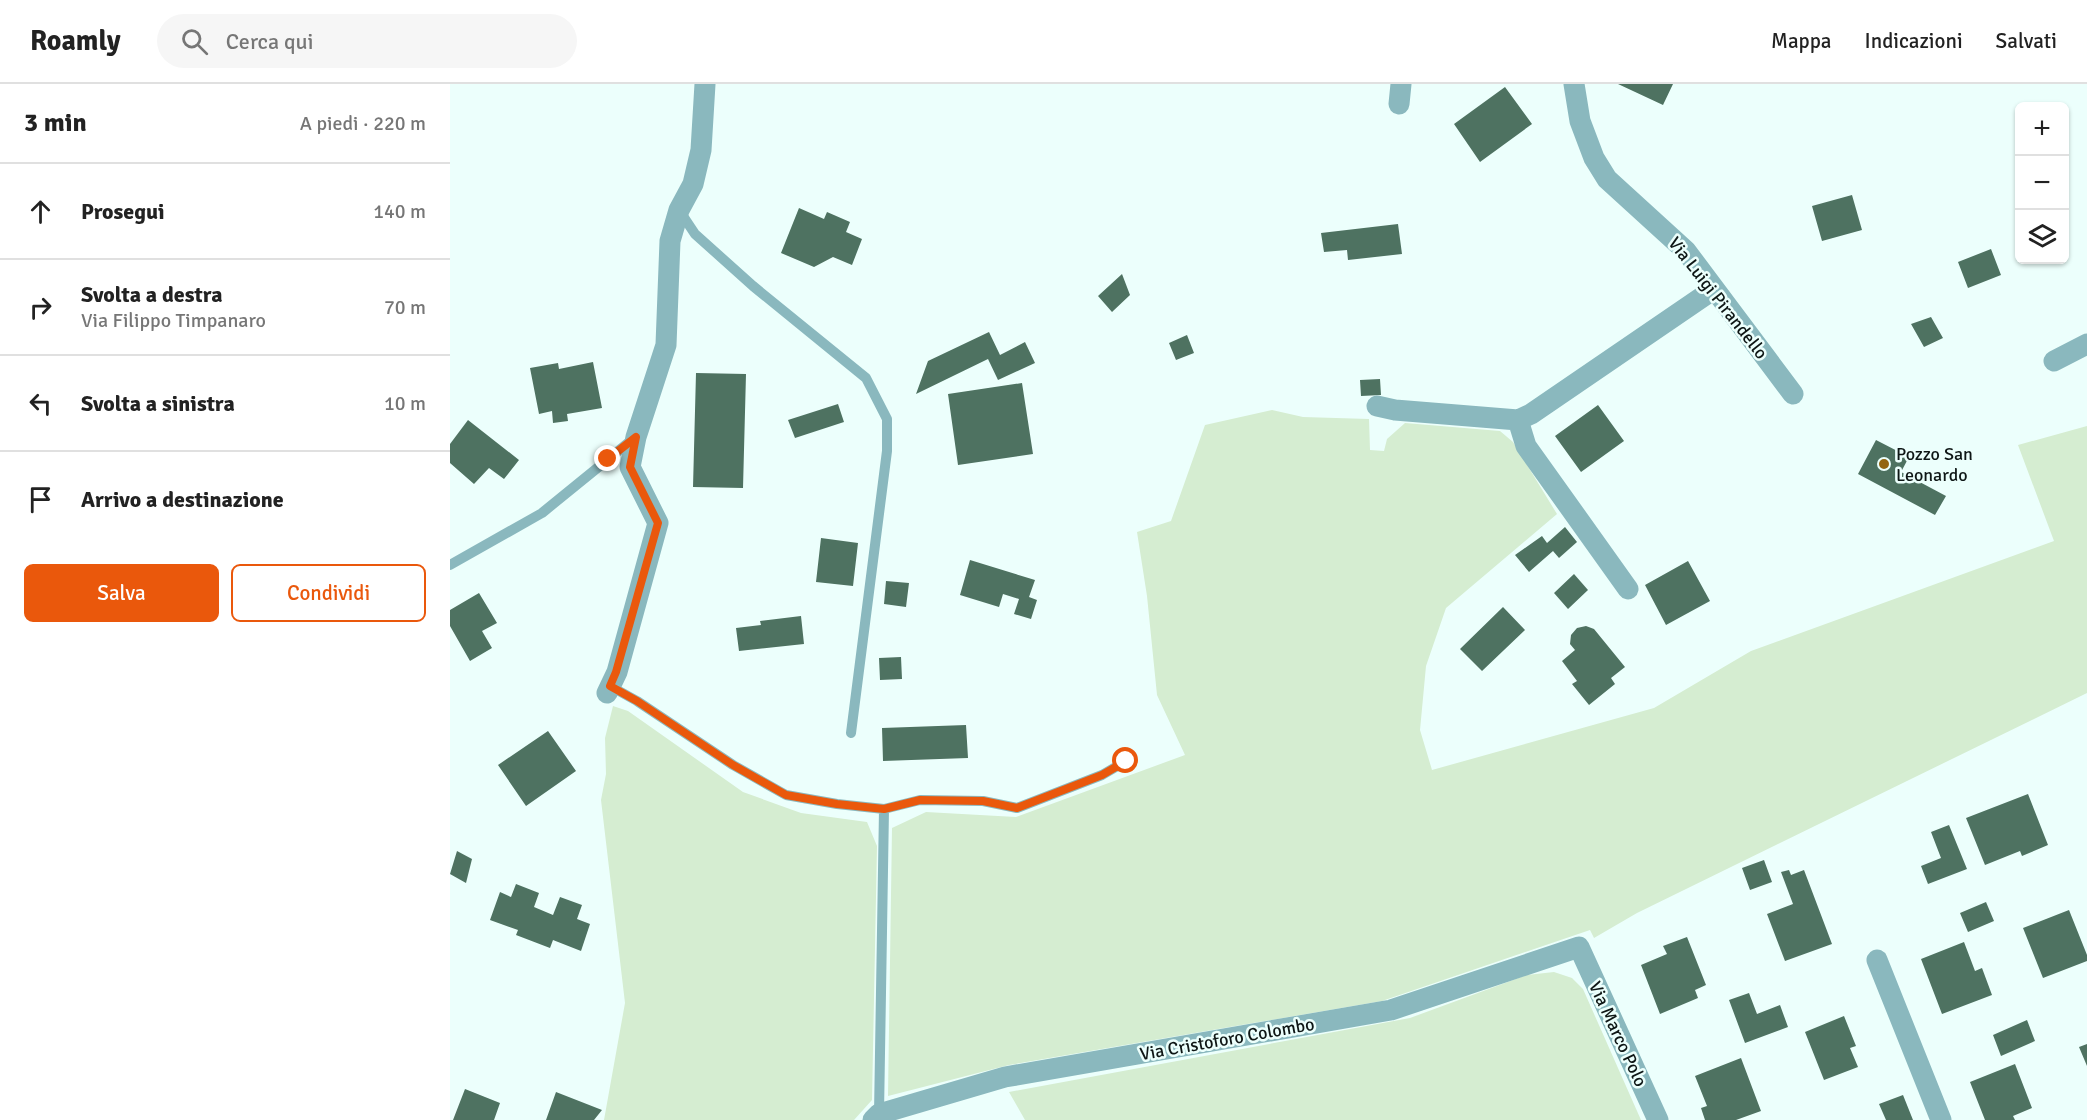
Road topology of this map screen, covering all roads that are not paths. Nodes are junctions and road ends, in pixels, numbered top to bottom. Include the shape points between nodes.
1 (705, 84) edge
2 (1574, 84) edge
3 (679, 210) junction
4 (1714, 289) junction
5 (2087, 344) edge
6 (2054, 361) dead end
7 (1793, 394) dead end
8 (1377, 406) dead end
9 (1518, 420) junction
10 (636, 437) junction
11 (450, 565) edge
12 (1628, 589) dead end
13 (608, 690) joint
14 (851, 733) dead end
15 (1126, 761) dead end
16 (884, 809) junction
17 (1579, 947) joint
18 (1877, 960) dead end
19 (876, 1117) edge
20 (1658, 1120) edge
21 (1941, 1120) edge

1 - 3 street via 701,150 693,184
2 - 4 street, Via Luigi Pirandello via 1580,121 1607,179 1686,251
3 - 10 street via 670,242 666,345
3 - 14 lane via 695,234 866,378 887,419 887,451
4 - 7 street, Via Luigi Pirandello
4 - 9 street
5 - 6 street
8 - 9 street
9 - 12 street via 1526,446
10 - 11 lane via 542,513
10 - 13 street via 630,467 658,523
13 - 16 lane via 637,701 786,795
15 - 16 lane via 1102,775 1017,808 983,801 920,800
16 - 19 lane
17 - 19 street, Via Cristoforo Colombo via 1391,1010 1005,1077
17 - 20 street, Via Marco Polo
18 - 21 street

